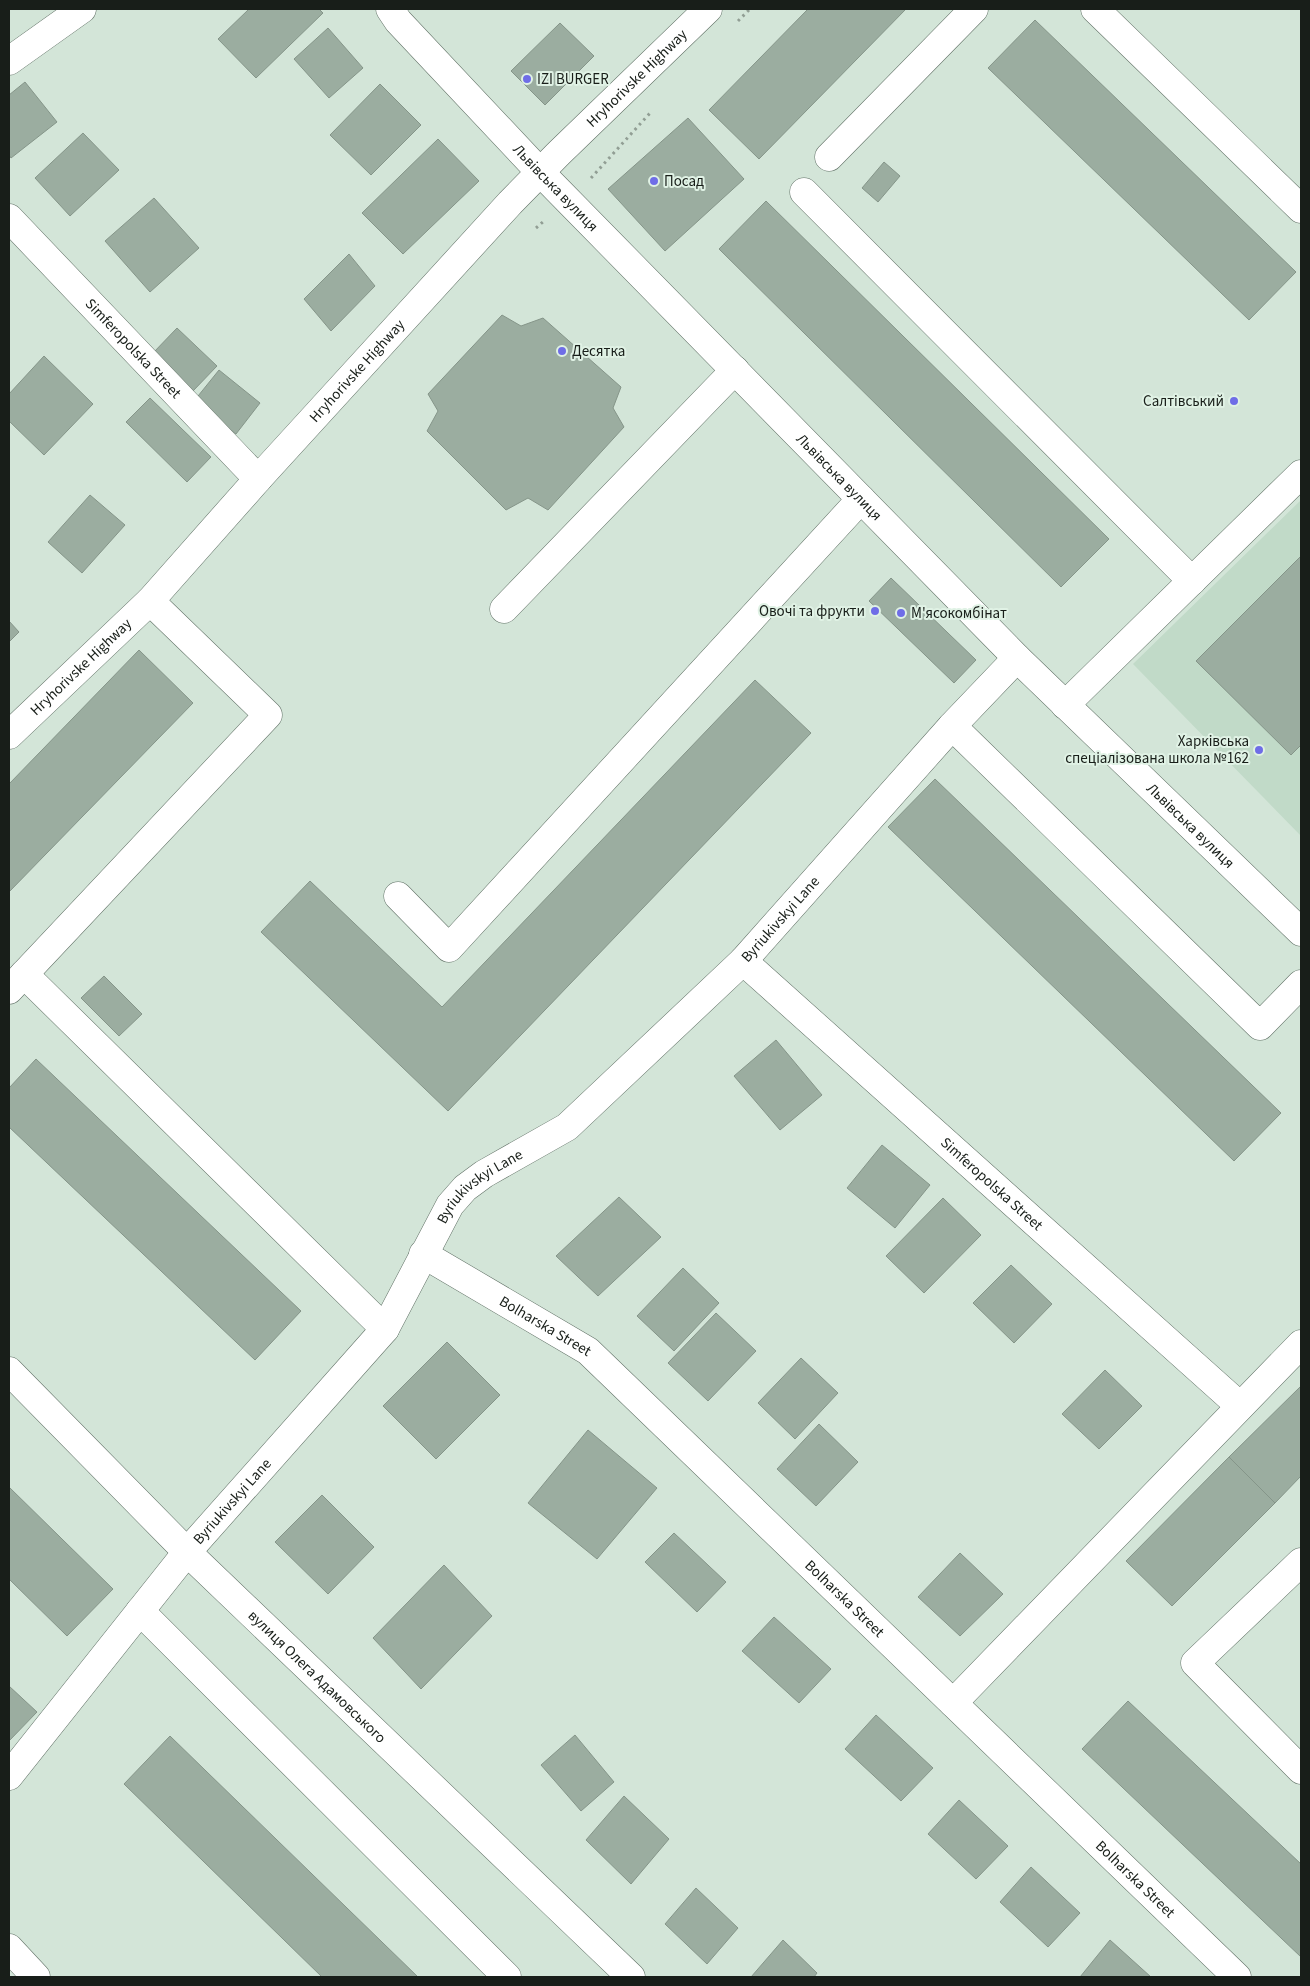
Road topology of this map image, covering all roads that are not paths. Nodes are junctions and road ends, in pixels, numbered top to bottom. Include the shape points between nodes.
1 (82, 9) edge
2 (390, 9) edge
3 (708, 9) edge
4 (974, 9) edge
5 (1095, 9) edge
6 (9, 62) edge
7 (830, 157) dead end
8 (540, 172) junction
9 (804, 192) dead end
10 (1301, 209) edge
11 (9, 218) edge
12 (735, 370) junction
13 (1301, 474) edge
14 (258, 479) junction
15 (861, 499) junction
16 (1192, 581) junction
17 (150, 601) junction
18 (504, 609) dead end
19 (1017, 658) junction
20 (1065, 705) junction
21 (952, 726) junction
22 (9, 735) edge
23 (398, 896) dead end
24 (1301, 932) edge
25 (743, 961) junction
26 (16, 982) edge
27 (1301, 984) edge
28 (424, 1254) junction
29 (386, 1329) junction
30 (1301, 1344) edge
31 (9, 1371) edge
32 (1240, 1406) junction
33 (187, 1552) junction
34 (1301, 1562) edge
35 (140, 1611) junction
36 (953, 1703) junction
37 (1301, 1770) edge
38 (9, 1776) edge
39 (9, 1948) edge
40 (36, 1977) edge
41 (507, 1977) edge
42 (631, 1977) edge
43 (1237, 1977) edge

1 - 6 street
2 - 8 street, Львівська вулиця
3 - 8 street, Hryhorivske Highway
4 - 7 street
5 - 10 street
8 - 12 street, Львівська вулиця
8 - 14 street, Hryhorivske Highway
9 - 16 street
11 - 14 street, Simferopolska Street
12 - 15 street, Львівська вулиця
12 - 18 street
13 - 16 street
14 - 17 street, Hryhorivske Highway
15 - 19 street, Львівська вулиця
15 - 23 street via 449,948
16 - 20 street
17 - 22 street, Hryhorivske Highway
17 - 26 street via 268,715
19 - 20 street, Львівська вулиця
19 - 21 street, Byriukivskyi Lane
20 - 24 street, Львівська вулиця
21 - 25 street, Byriukivskyi Lane
21 - 27 street via 1260,1026
25 - 28 street, Byriukivskyi Lane via 567,1127 465,1188 450,1206
25 - 32 street, Simferopolska Street
26 - 29 street
28 - 29 street, Byriukivskyi Lane
28 - 36 street, Bolharska Street via 588,1351
29 - 33 street, Byriukivskyi Lane
30 - 32 street
31 - 33 street, вулиця Олега Адамовського
32 - 36 street
33 - 35 street, Byriukivskyi Lane
33 - 42 street, вулиця Олега Адамовського
34 - 37 street via 1195,1663
35 - 38 street, Byriukivskyi Lane
35 - 41 street
36 - 43 street, Bolharska Street
39 - 40 street

